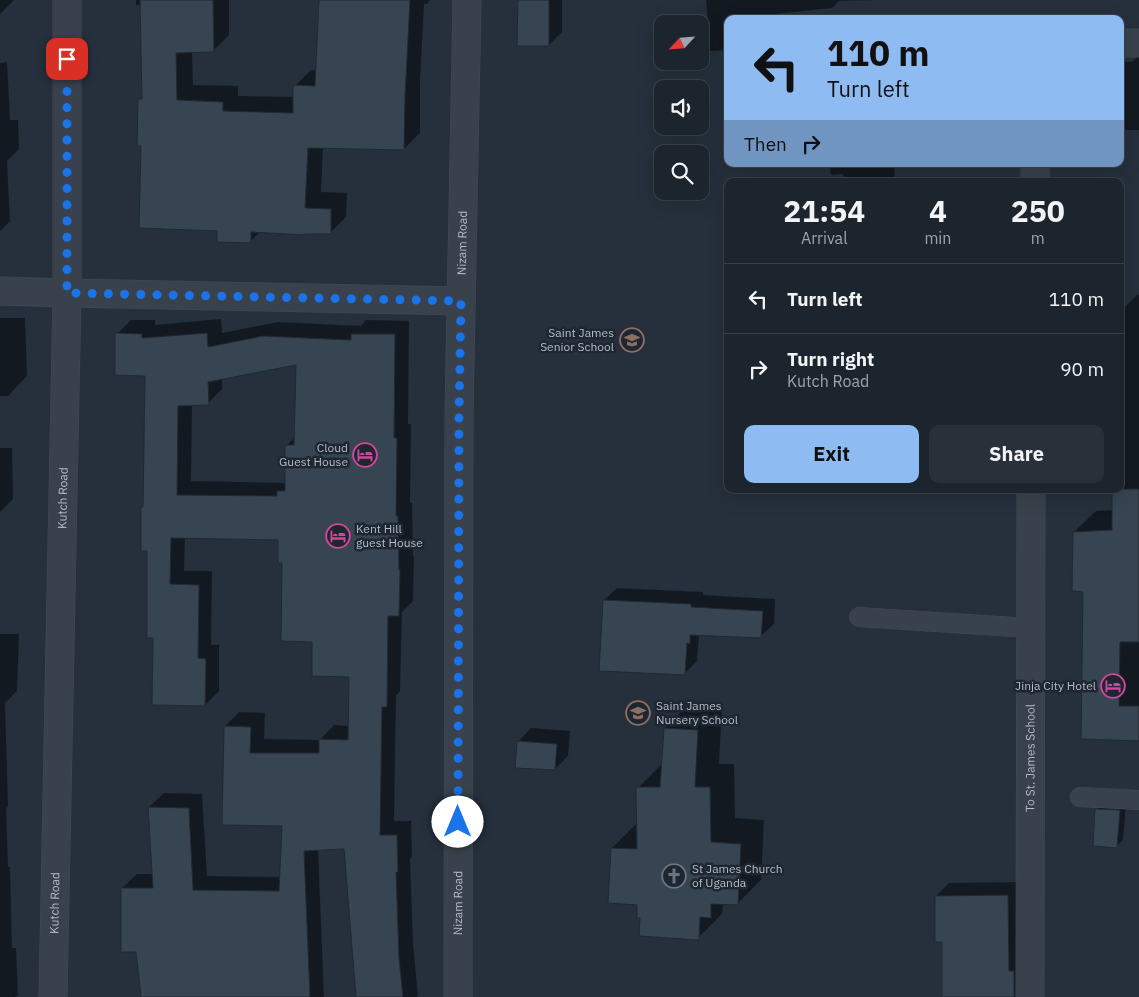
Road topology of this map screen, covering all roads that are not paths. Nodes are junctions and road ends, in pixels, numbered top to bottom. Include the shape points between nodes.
1 (67, 0) edge
2 (467, 0) edge
3 (1124, 43) edge
4 (1139, 43) edge
5 (0, 290) edge
6 (67, 293) junction
7 (461, 301) junction
8 (1031, 493) edge
9 (859, 617) dead end
10 (1031, 628) junction
11 (1080, 797) dead end
12 (1139, 800) edge
13 (52, 997) edge
14 (458, 997) edge
15 (1030, 997) edge

1 - 6 street, Kutch Road
2 - 7 street, Nizam Road
3 - 4 street
5 - 6 street
6 - 7 street
6 - 13 street, Kutch Road
7 - 14 street, Nizam Road
8 - 10 street, To St. James School
9 - 10 lane
10 - 15 street, To St. James School
11 - 12 lane

